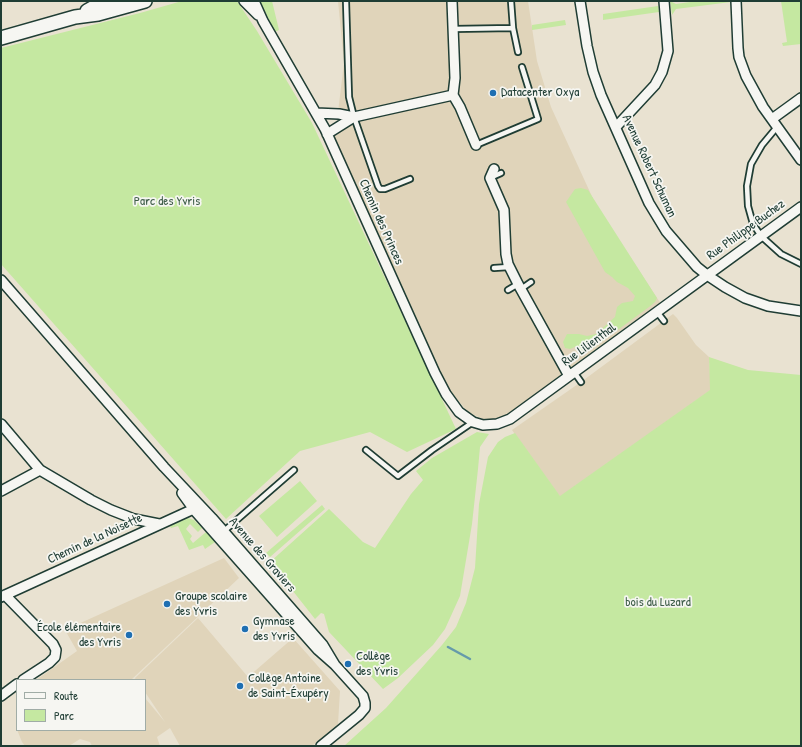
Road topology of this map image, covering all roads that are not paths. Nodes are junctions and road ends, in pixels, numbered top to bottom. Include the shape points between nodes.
1 (111, 1) edge
2 (145, 1) edge
3 (244, 1) edge
4 (254, 1) edge
5 (346, 1) edge
6 (452, 1) edge
7 (511, 1) edge
8 (580, 1) edge
9 (664, 1) edge
10 (738, 1) edge
11 (76, 17) junction
12 (263, 21) junction
13 (513, 28) junction
14 (453, 29) junction
15 (1, 38) edge
16 (518, 52) dead end
17 (522, 67) dead end
18 (453, 95) junction
19 (801, 98) edge
20 (316, 113) junction
21 (354, 117) junction
22 (774, 123) junction
23 (616, 127) junction
24 (327, 134) junction
25 (476, 145) joint
26 (801, 160) edge
27 (495, 173) dead end
28 (410, 179) dead end
29 (801, 206) edge
30 (761, 236) junction
31 (801, 264) edge
32 (509, 267) junction
33 (494, 268) dead end
34 (707, 276) junction
35 (1, 280) edge
36 (531, 282) dead end
37 (519, 287) junction
38 (508, 290) dead end
39 (801, 311) edge
40 (657, 312) junction
41 (664, 321) dead end
42 (571, 374) junction
43 (581, 382) dead end
44 (473, 422) junction
45 (1, 424) edge
46 (483, 425) joint
47 (366, 450) dead end
48 (40, 470) junction
49 (294, 470) dead end
50 (1, 491) edge
51 (197, 507) junction
52 (158, 524) junction
53 (221, 534) junction
54 (3, 596) edge
55 (25, 679) edge
56 (16, 685) edge
57 (1, 696) edge
58 (321, 746) edge

1 - 11 main road
2 - 11 main road via 98,14
3 - 12 street, Chemin des Princes
4 - 12 street, Chemin des Princes
5 - 21 lane via 349,97
6 - 14 street
7 - 13 lane
8 - 23 street, Avenue Robert Schuman via 592,68
9 - 23 street via 668,51 662,72 655,85
10 - 22 street via 739,58 751,88
11 - 15 main road
12 - 20 street, Chemin des Princes
13 - 14 lane
13 - 16 lane
14 - 18 street
17 - 25 lane via 538,120
18 - 21 street
18 - 25 street
19 - 22 street
20 - 21 street
20 - 24 street, Chemin des Princes
21 - 24 street
21 - 28 lane via 380,189
22 - 26 street
22 - 30 lane via 755,155 748,176 748,206 753,224
23 - 34 street, Avenue Robert Schuman via 658,219 674,241
24 - 44 street, Chemin des Princes via 435,373 459,412
27 - 32 street via 504,210
29 - 30 street, Rue Philippe Buchez
30 - 31 lane via 781,254
30 - 34 street, Rue Philippe Buchez
32 - 33 lane
32 - 37 street
34 - 39 street, Avenue Robert Schuman via 745,298 768,306
34 - 40 street, Rue Lilienthal
35 - 51 street, Avenue des Graviers
36 - 37 lane
37 - 38 lane
37 - 42 street
40 - 41 lane
40 - 42 street, Rue Lilienthal
42 - 43 lane
42 - 46 street, Rue Lilienthal via 510,419 497,424
44 - 46 street, Chemin des Princes
44 - 47 lane via 398,476
45 - 48 street
48 - 50 street
48 - 52 street via 111,510 134,519
49 - 53 lane
51 - 52 street, Chemin de la Noisette
51 - 53 street, Avenue des Graviers
52 - 54 street, Chemin de la Noisette
53 - 58 street, Avenue des Graviers via 323,645 335,665 363,696 365,708
54 - 55 street via 53,644 56,650 55,657 49,663
56 - 57 street

